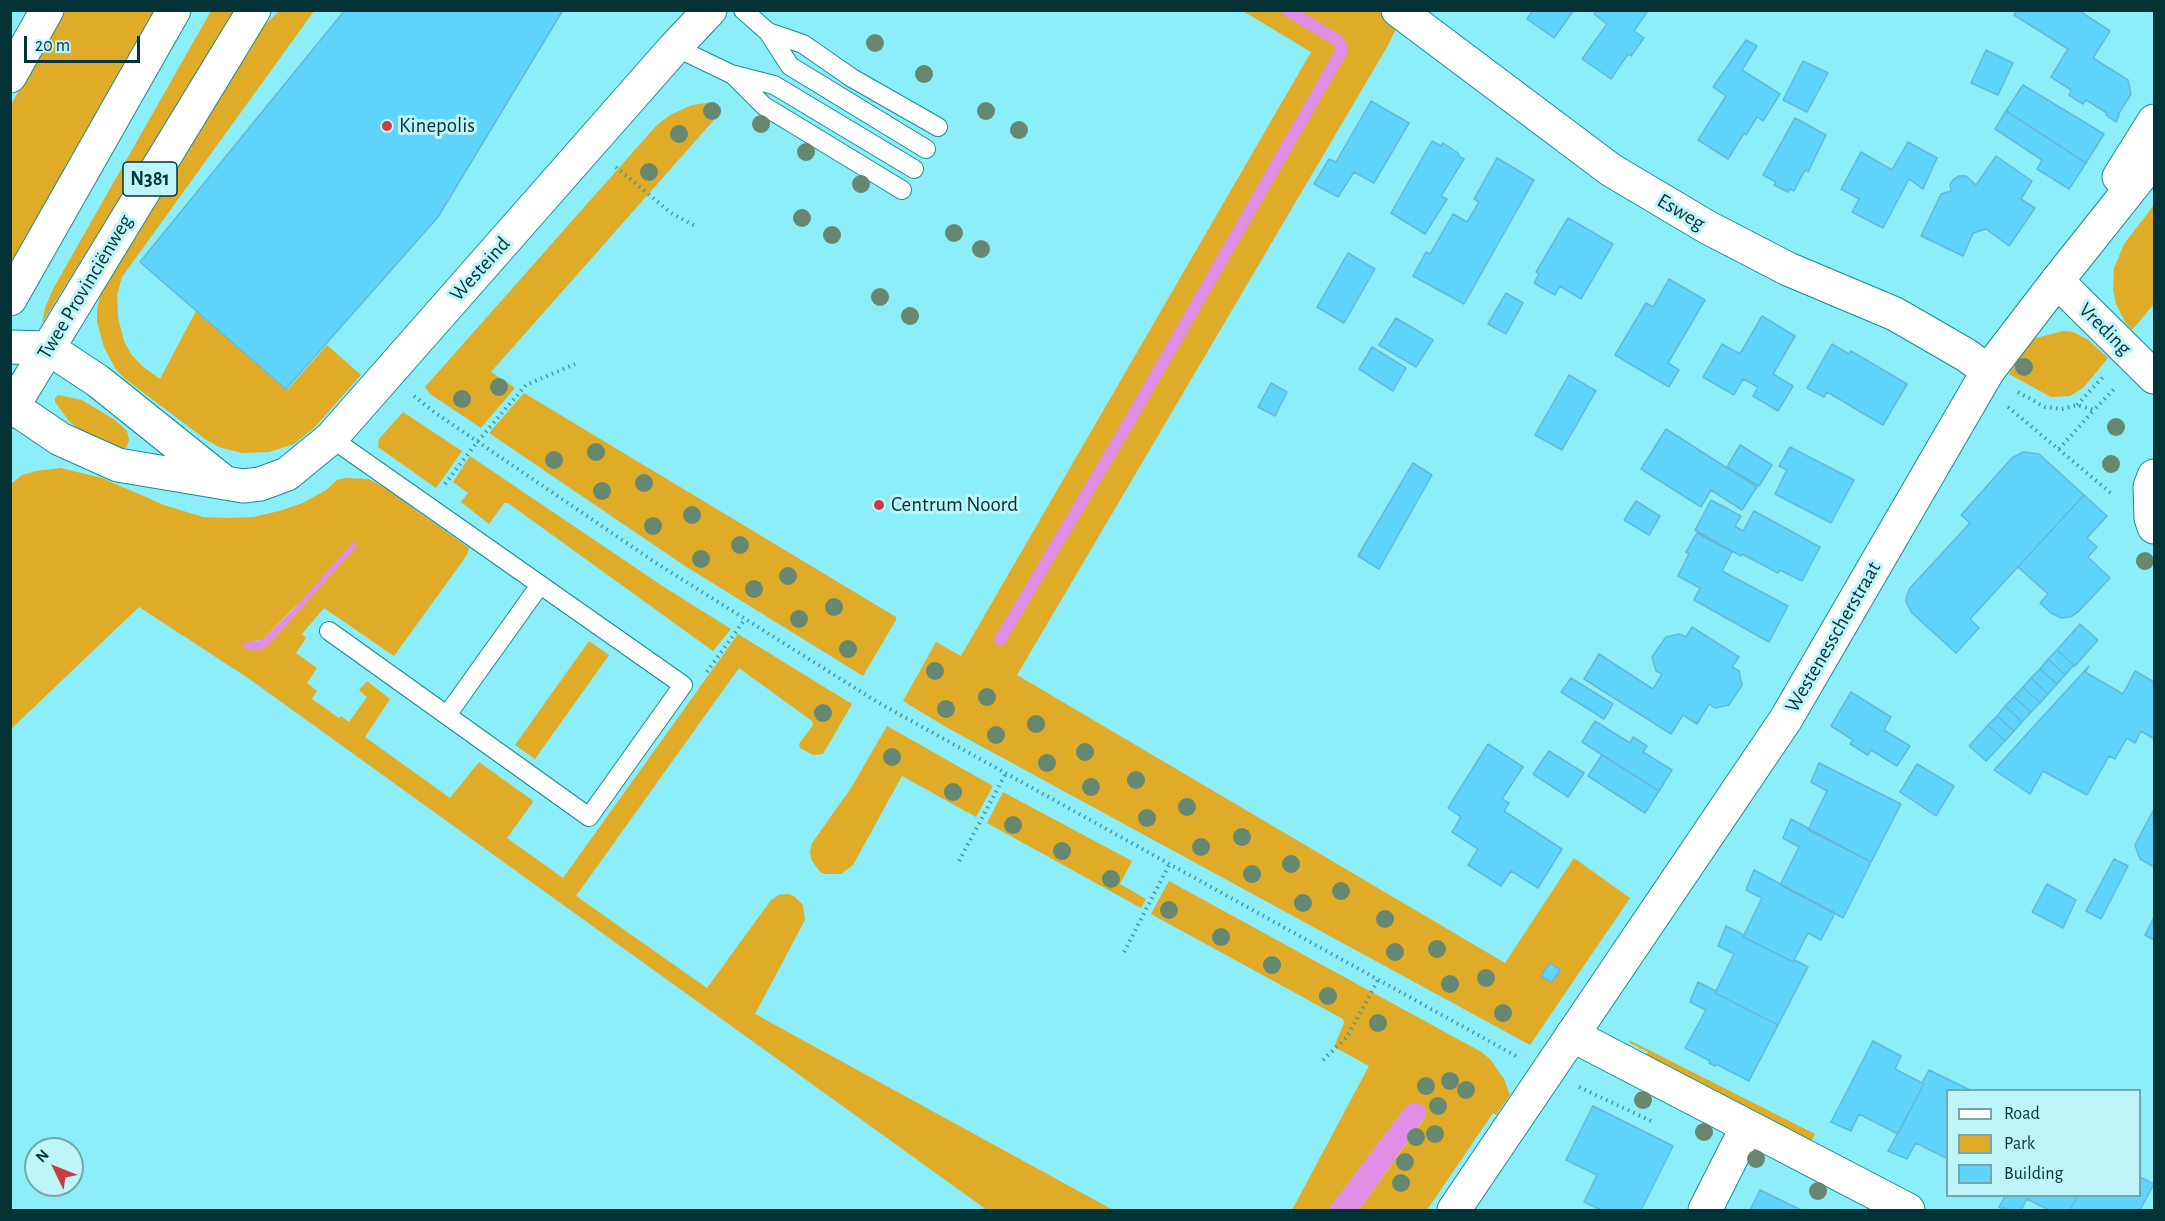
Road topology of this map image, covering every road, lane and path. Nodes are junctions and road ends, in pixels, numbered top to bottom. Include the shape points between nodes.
1 (47, 10) edge
2 (174, 10) edge
3 (254, 10) edge
4 (710, 10) edge
5 (743, 10) edge
6 (1398, 10) edge
7 (768, 32) junction
8 (675, 47) junction
9 (731, 74) junction
10 (10, 76) edge
11 (2154, 121) edge
12 (938, 127) dead end
13 (590, 145) junction
14 (926, 149) dead end
15 (2154, 159) edge
16 (914, 169) dead end
17 (902, 190) dead end
18 (698, 227) dead end
19 (2091, 238) junction
20 (2057, 281) junction
21 (10, 299) edge
22 (10, 347) edge
23 (48, 348) junction
24 (575, 364) dead end
25 (386, 374) junction
26 (2154, 377) edge
27 (1998, 378) junction
28 (2077, 405) dead end
29 (11, 407) edge
30 (2094, 410) dead end
31 (331, 438) junction
32 (478, 441) junction
33 (2058, 449) junction
34 (2154, 476) edge
35 (226, 483) junction
36 (445, 484) dead end
37 (2152, 523) edge
38 (540, 585) junction
39 (745, 619) junction
40 (329, 631) dead end
41 (683, 685) junction
42 (447, 715) junction
43 (1006, 773) junction
44 (959, 861) dead end
45 (1169, 865) junction
46 (1125, 951) dead end
47 (1377, 980) junction
48 (1572, 1035) junction
49 (1323, 1060) dead end
50 (1547, 1073) junction
51 (1747, 1127) junction
52 (1454, 1210) edge
53 (1705, 1210) edge
54 (1908, 1210) edge

1 - 10 street
2 - 21 street, N381
3 - 23 street, Twee Provinciënweg / N381
4 - 8 street, Westeind
5 - 7 lane
6 - 27 street, Esweg via 1611,170 1778,264 1895,314
7 - 12 lane via 803,44 852,78
7 - 14 lane via 790,66
8 - 9 lane
8 - 13 street, Westeind
9 - 16 lane via 774,85
9 - 17 lane via 764,106
11 - 19 street, Westenesscherstraat via 2098,209
13 - 18 path via 671,213
13 - 25 street, Westeind
15 - 19 street, Westenesscherstraat
19 - 20 street, Westenesscherstraat
20 - 26 street, Vreding
20 - 27 street, Westenesscherstraat
22 - 23 street
23 - 29 street, Twee Provinciënweg / N381
23 - 35 street via 98,381
24 - 32 path via 526,385
25 - 31 street, Westeind
25 - 32 path
27 - 28 path via 2045,407 2062,409
27 - 33 path via 2000,400
27 - 48 street, Westenesscherstraat via 1786,719
29 - 35 street, Westeind via 60,439 118,465
30 - 33 path
31 - 35 street, Westeind via 286,474 260,484
31 - 38 lane
32 - 36 path
32 - 39 path
33 - 37 path
34 - 37 street via 2150,487
38 - 41 lane
38 - 42 lane
39 - 41 path via 703,677
39 - 43 path via 879,703
40 - 42 lane
41 - 42 lane via 589,817
43 - 44 path
43 - 45 path
45 - 46 path
45 - 47 path
47 - 49 path via 1347,1037
47 - 50 path
48 - 50 street, Westenesscherstraat
48 - 51 street
50 - 52 street, Westenesscherstraat
51 - 53 street
51 - 54 street

